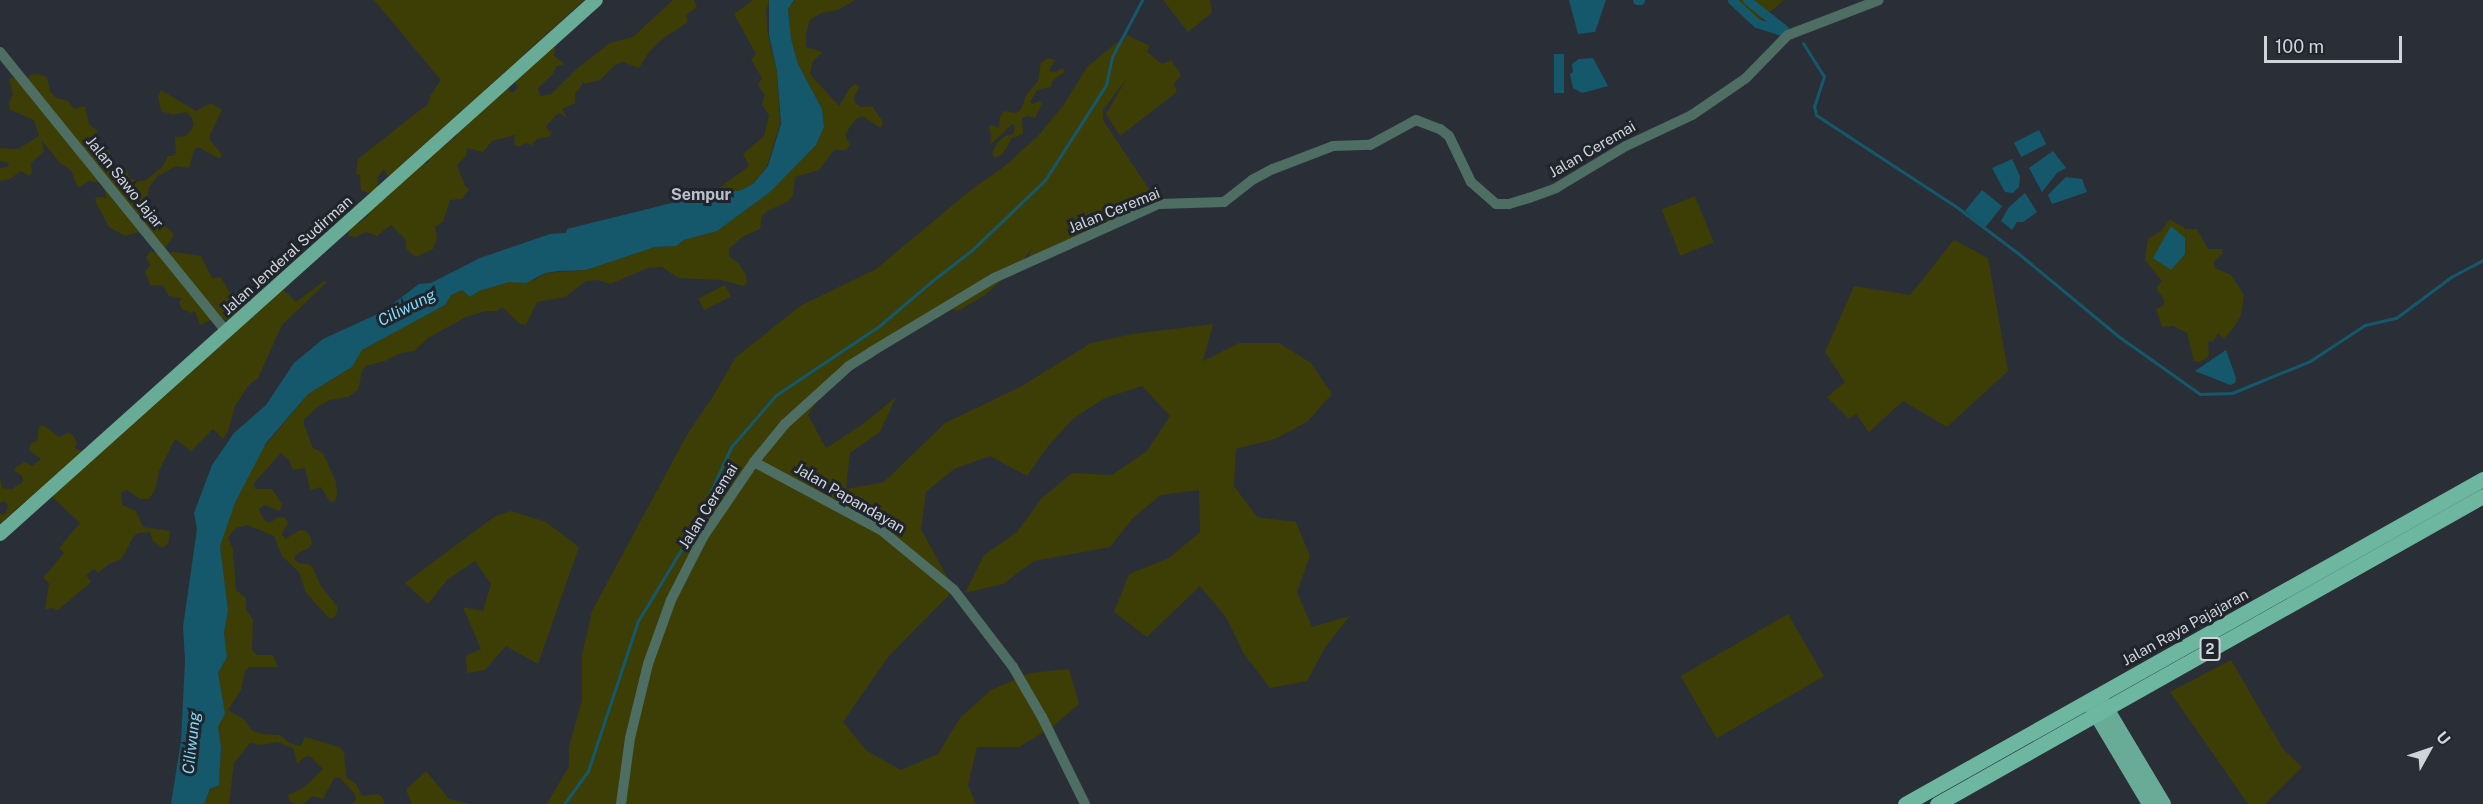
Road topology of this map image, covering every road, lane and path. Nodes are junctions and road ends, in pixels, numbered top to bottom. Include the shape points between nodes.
1 (596, 0) edge
2 (1880, 0) edge
3 (0, 52) edge
4 (226, 331) junction
5 (754, 462) junction
6 (2483, 479) edge
7 (2483, 496) edge
8 (0, 534) edge
9 (2097, 704) junction
10 (621, 804) edge
11 (1085, 804) edge
12 (1905, 804) edge
13 (1937, 804) edge
14 (2149, 804) edge
15 (2164, 804) edge

1 - 4 main road, Jalan Jenderal Sudirman
2 - 5 street, Jalan Ceremai via 1788,35 1746,78 1692,115 1626,146 1556,188 1509,204 1496,204 1480,191 1462,166 1449,136 1416,120 1370,145 1333,146 1273,169 1224,202 1159,204 994,278 871,352 784,424
3 - 4 street, Jalan Sawo Jajar
4 - 8 main road, Jalan Jenderal Sudirman
5 - 10 street, Jalan Ceremai via 703,537 671,600 648,664 630,738
5 - 11 street, Jalan Papandayan via 881,530 954,590 1018,676
6 - 9 highway, Jalan Raya Pajajaran / 2
7 - 9 highway, Jalan Raya Pajajaran / 2
9 - 12 highway, Jalan Raya Pajajaran / 2
9 - 13 highway, Jalan Raya Pajajaran / 2
9 - 14 main road
9 - 15 main road

